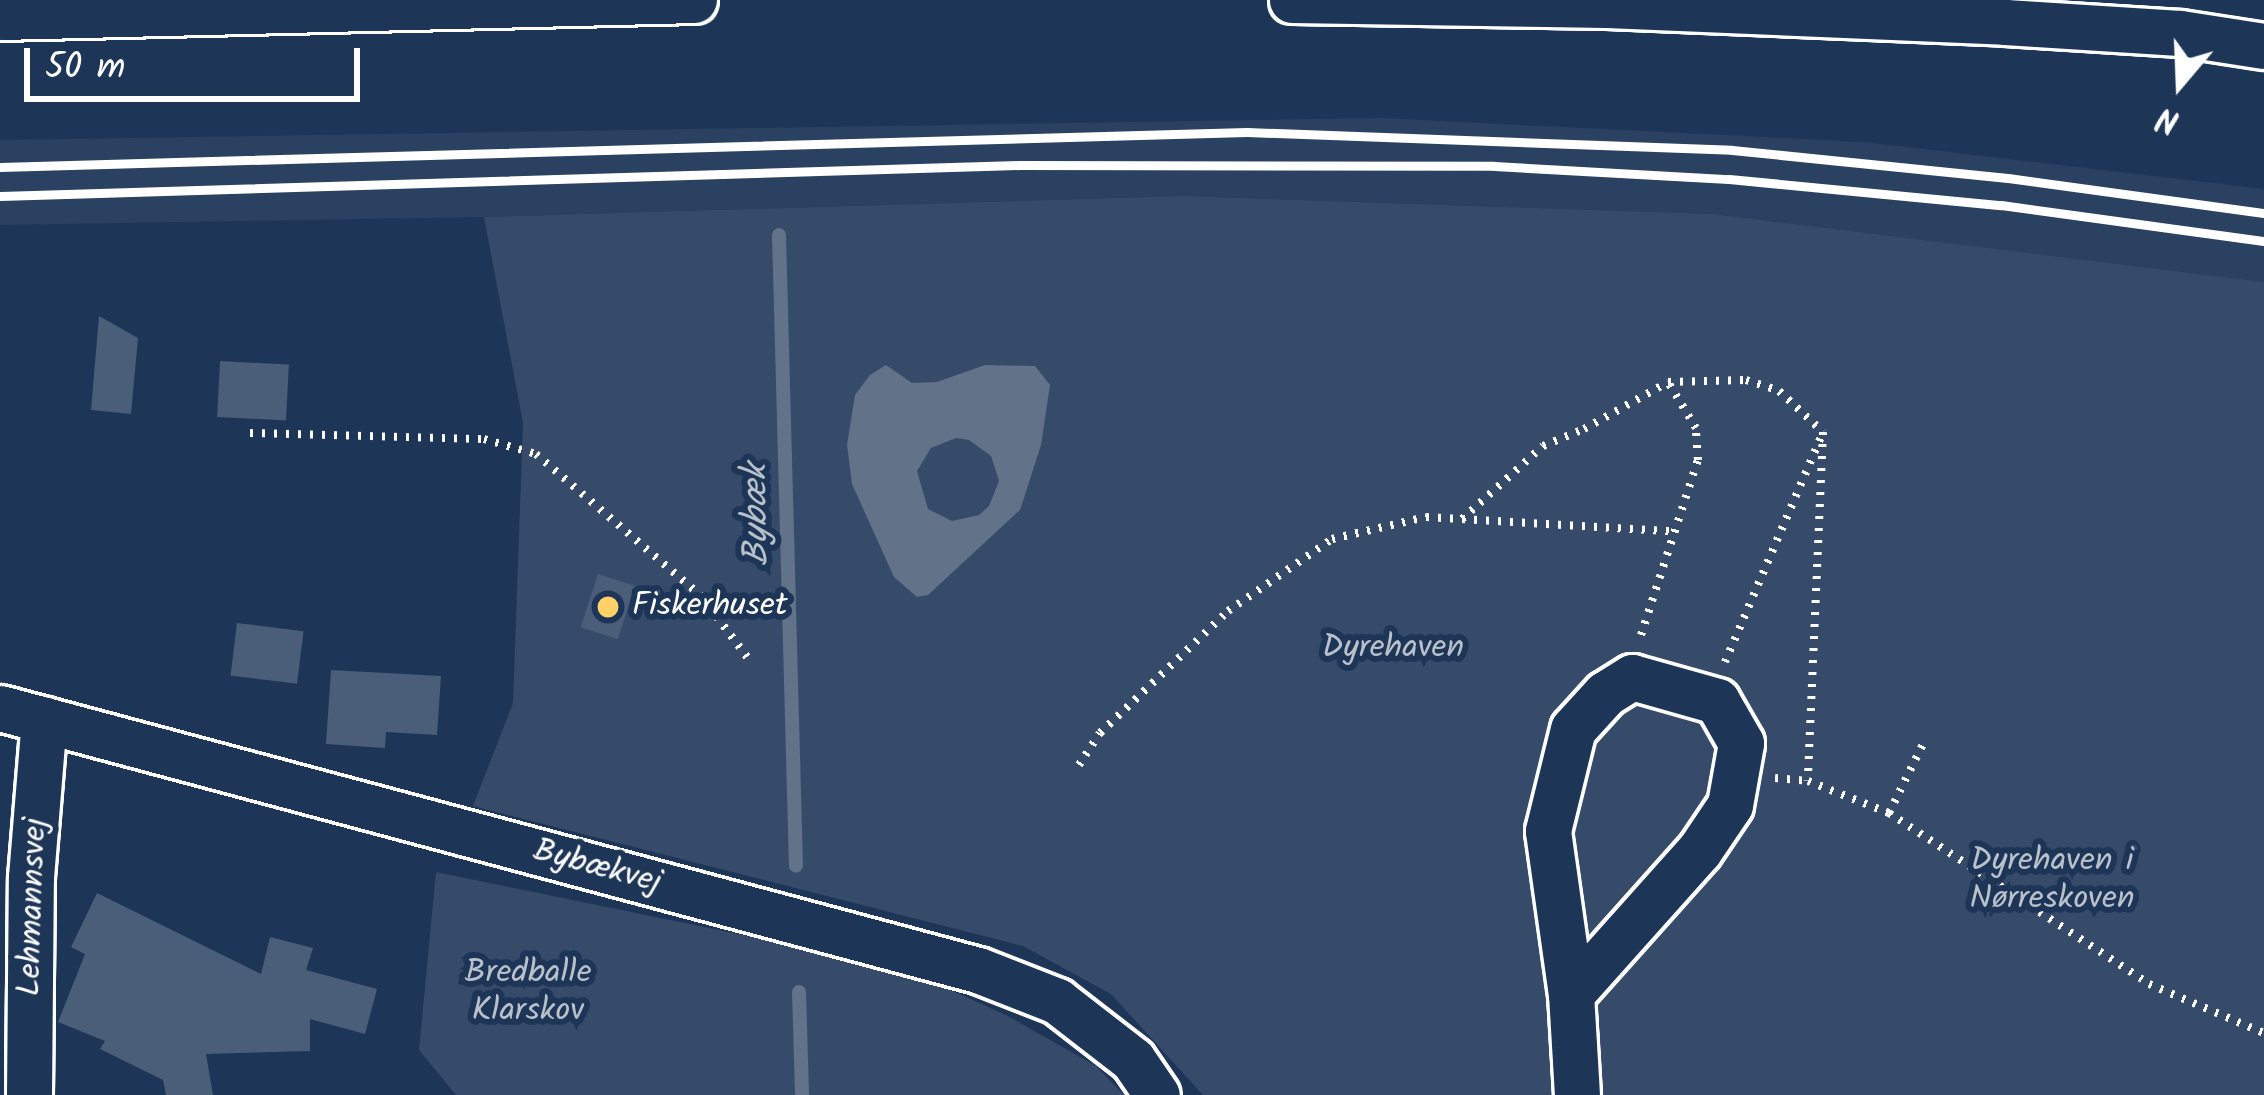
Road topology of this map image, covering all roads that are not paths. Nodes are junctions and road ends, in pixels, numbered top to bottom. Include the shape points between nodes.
1 (694, 0) edge
2 (1292, 0) edge
3 (0, 16) edge
4 (2264, 46) edge
5 (22, 714) edge
6 (1571, 994) junction
7 (29, 1095) edge
8 (1157, 1095) edge
9 (1577, 1095) edge

1 - 3 street
2 - 4 street via 1982,21
5 - 7 street, Lehmannsvej via 31,877
5 - 8 street, Bybækvej via 978,970 1057,1000 1133,1060
6 - 6 street via 1548,831 1573,729 1633,677 1710,698 1741,743 1730,805
6 - 9 street

